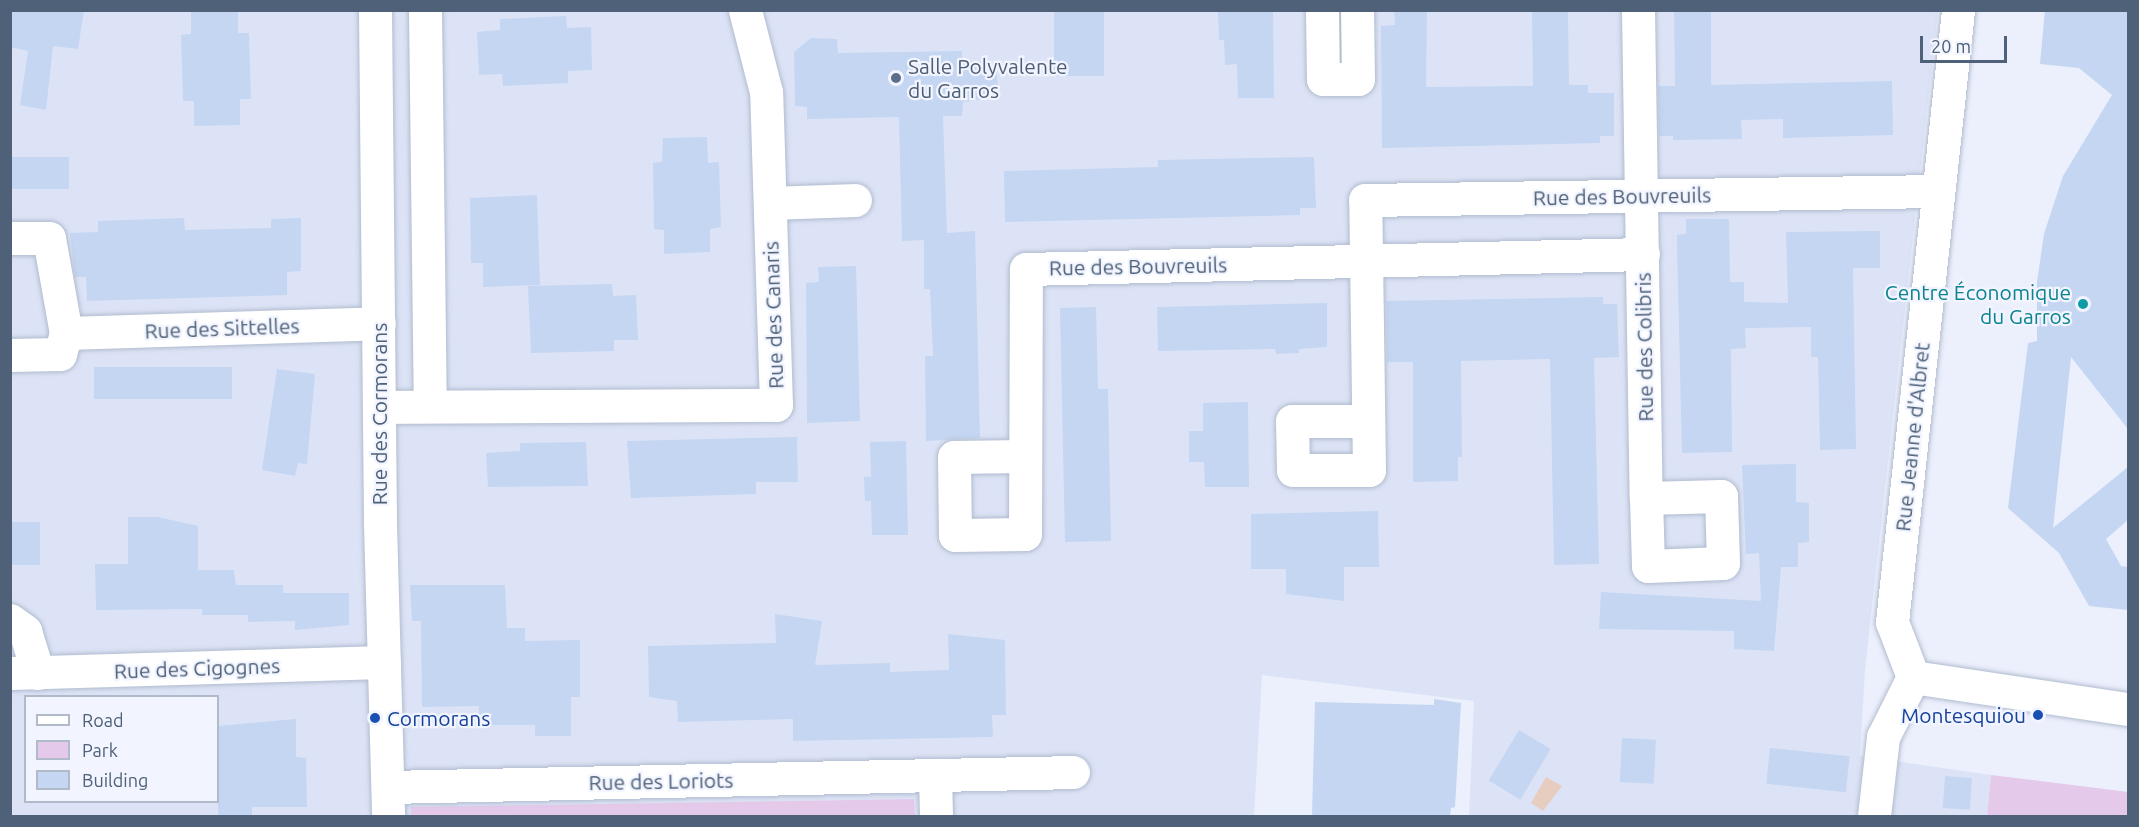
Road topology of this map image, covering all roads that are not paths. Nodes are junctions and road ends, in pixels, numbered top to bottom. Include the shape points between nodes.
1 (375, 10) edge
2 (425, 10) edge
3 (745, 10) edge
4 (1322, 10) edge
5 (1357, 10) edge
6 (1638, 10) edge
7 (1958, 10) edge
8 (1938, 191) junction
9 (1642, 196) junction
10 (855, 200) dead end
11 (770, 203) junction
12 (10, 238) edge
13 (1643, 254) junction
14 (1366, 260) junction
15 (379, 323) junction
16 (66, 333) junction
17 (10, 355) edge
18 (430, 406) junction
19 (380, 407) junction
20 (1368, 420) dead end
21 (1024, 456) dead end
22 (1646, 498) dead end
23 (10, 620) edge
24 (384, 662) junction
25 (24, 673) edge
26 (1913, 677) junction
27 (2128, 709) edge
28 (1073, 772) dead end
29 (935, 775) junction
30 (388, 802) edge
31 (936, 816) edge
32 (1874, 816) edge

1 - 15 street, Rue des Cormorans
2 - 18 street
3 - 11 street, Rue des Canaris via 766,92
4 - 5 street via 1323,80 1358,79
6 - 9 street, Rue des Colibris
7 - 8 street, Rue Jeanne d'Albret
8 - 9 street, Rue des Bouvreuils
8 - 26 street, Rue Jeanne d'Albret via 1892,622
9 - 13 street, Rue des Colibris
9 - 14 street, Rue des Bouvreuils via 1365,200
10 - 11 street
11 - 18 street, Rue des Canaris via 776,405
12 - 16 street via 49,237
13 - 14 street, Rue des Bouvreuils
13 - 22 street, Rue des Colibris
14 - 20 street
14 - 21 street, Rue des Bouvreuils via 1026,269
15 - 16 street, Rue des Sittelles
15 - 19 street, Rue des Cormorans
16 - 17 street via 60,354
18 - 19 street, Rue des Canaris
19 - 24 street, Rue des Cormorans
23 - 25 street via 25,632
24 - 25 street, Rue des Cigognes
24 - 30 street, Rue des Cormorans
26 - 27 street
26 - 32 street via 1883,737
28 - 29 street, Rue des Loriots
29 - 30 street, Rue des Loriots
29 - 31 street

